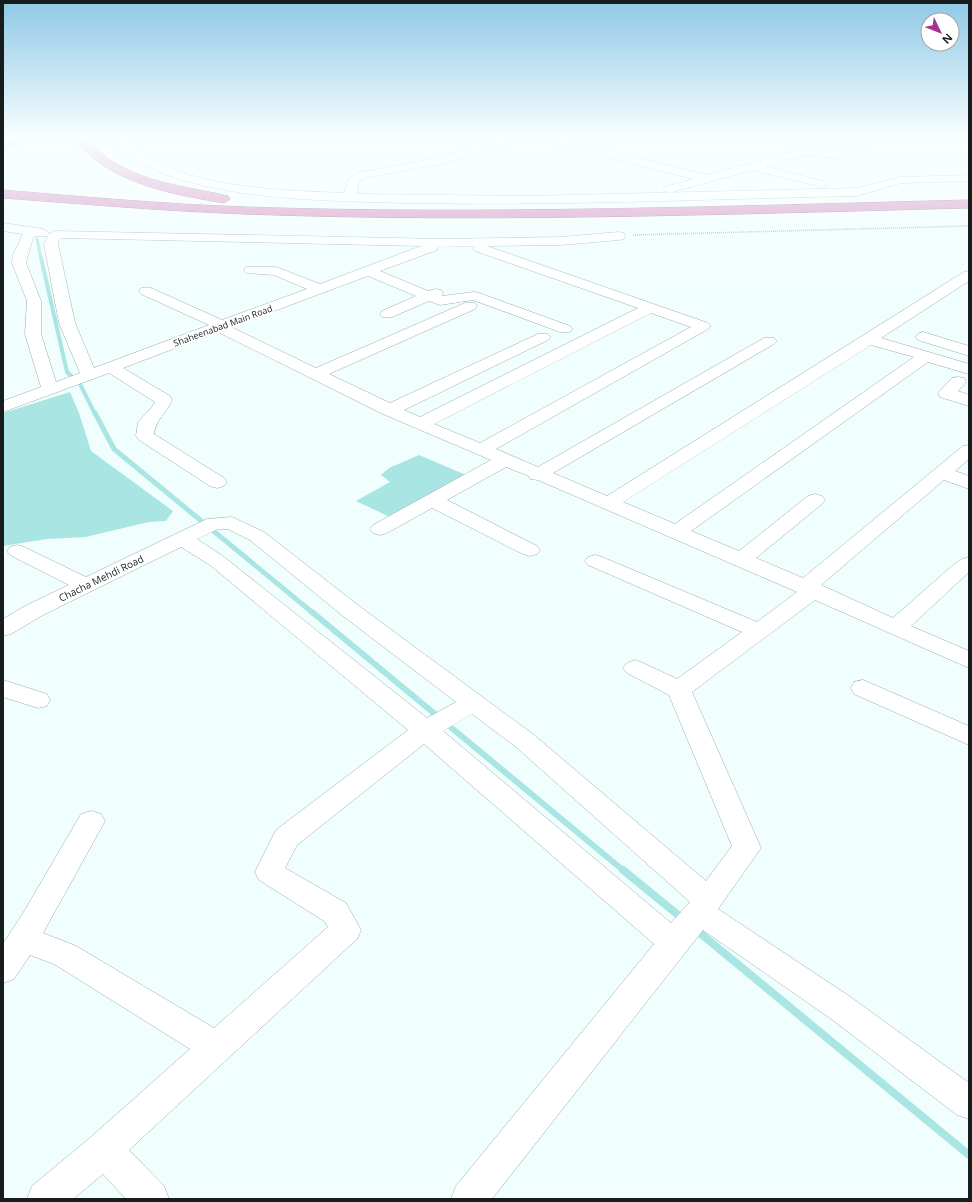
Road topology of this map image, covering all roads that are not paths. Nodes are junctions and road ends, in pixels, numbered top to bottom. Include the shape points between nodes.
1 (4, 194) edge
2 (202, 194) edge
3 (310, 194) edge
4 (656, 194) edge
5 (751, 194) edge
6 (654, 196) junction
7 (350, 197) joint
8 (969, 199) edge
9 (3, 203) edge
10 (969, 204) edge
11 (849, 207) junction
12 (617, 212) junction
13 (969, 212) edge
14 (99, 214) dead end
15 (343, 222) junction
16 (3, 227) edge
17 (32, 232) junction
18 (57, 235) junction
19 (619, 236) road end
20 (442, 243) junction
21 (465, 243) junction
22 (251, 270) dead end
23 (368, 271) junction
24 (969, 275) edge
25 (454, 286) dead end
26 (321, 289) junction
27 (146, 291) dead end
28 (428, 296) junction
29 (470, 306) dead end
30 (651, 307) junction
31 (387, 314) dead end
32 (221, 326) junction
33 (565, 329) dead end
34 (543, 337) dead end
35 (923, 337) dead end
36 (869, 339) junction
37 (769, 341) dead end
38 (969, 351) edge
39 (926, 356) junction
40 (111, 367) junction
41 (316, 374) junction
42 (89, 375) junction
43 (963, 375) edge
44 (50, 390) junction
45 (969, 401) edge
46 (5, 405) edge
47 (389, 410) junction
48 (420, 424) junction
49 (481, 450) junction
50 (969, 450) edge
51 (505, 460) junction
52 (942, 473) junction
53 (537, 475) junction
54 (217, 482) dead end
55 (969, 483) edge
56 (431, 500) junction
57 (815, 500) dead end
58 (609, 503) junction
59 (380, 529) dead end
60 (199, 530) junction
61 (676, 532) junction
62 (530, 550) dead end
63 (17, 551) dead end
64 (741, 559) junction
65 (595, 561) dead end
66 (969, 563) edge
67 (86, 585) junction
68 (810, 589) junction
69 (7, 622) edge
70 (898, 627) junction
71 (759, 631) junction
72 (969, 660) edge
73 (635, 668) dead end
74 (3, 688) edge
75 (863, 688) dead end
76 (679, 690) junction
77 (38, 700) dead end
78 (448, 718) junction
79 (969, 736) edge
80 (90, 821) dead end
81 (690, 922) junction
82 (23, 939) junction
83 (3, 970) edge
84 (217, 1048) junction
85 (969, 1103) edge
86 (104, 1149) junction
87 (45, 1199) edge
88 (151, 1199) edge
89 (470, 1199) edge

1 - 12 highway via 138,206 289,212 426,215
2 - 12 highway via 244,202 338,210
3 - 7 street
4 - 6 street
5 - 6 street
6 - 7 street via 444,200
8 - 11 highway
9 - 15 highway via 162,215
10 - 11 highway
11 - 12 highway
13 - 15 highway via 475,222
14 - 15 highway via 251,222
16 - 17 street
17 - 18 street
17 - 44 street via 27,237 19,263 34,301 33,334
18 - 20 street via 140,234 188,238
18 - 42 street via 51,244 67,323
19 - 21 street via 561,241
20 - 21 street
20 - 23 street, Shaheenabad Main Road
21 - 30 street
22 - 26 street via 276,271
23 - 26 street, Shaheenabad Main Road
23 - 28 street
24 - 36 street
25 - 28 street
26 - 32 street, Shaheenabad Main Road
27 - 32 street
28 - 31 street
28 - 33 street via 446,301 474,296
29 - 41 street
30 - 48 street
30 - 49 street via 703,326
32 - 40 street, Shaheenabad Main Road
32 - 41 street
34 - 47 street
35 - 38 street
36 - 39 street
36 - 58 street
37 - 53 street
39 - 43 street
39 - 61 street
40 - 42 street, Shaheenabad Main Road
40 - 54 street via 164,400 160,409 147,422 145,436
41 - 47 street
42 - 44 street, Shaheenabad Main Road
43 - 45 street via 946,392
44 - 46 street, Shaheenabad Main Road
47 - 48 street
48 - 49 street
49 - 51 street
50 - 52 street
51 - 53 street
51 - 56 street
52 - 55 street
52 - 68 street
53 - 58 street
56 - 59 street
56 - 62 street
57 - 64 street
58 - 61 street
60 - 67 street, Chacha Mehdi Road
60 - 78 street via 216,561
60 - 78 street via 232,523 257,536 351,611
61 - 64 street
63 - 67 street
64 - 68 street
65 - 71 street
66 - 70 street
67 - 69 street, Chacha Mehdi Road
68 - 70 street
68 - 71 street
70 - 72 street
71 - 76 street
73 - 76 street
74 - 77 street
75 - 79 street
76 - 81 street via 747,848
78 - 81 street
78 - 81 street via 525,742
78 - 84 street via 329,803 286,838 269,872 335,912 346,930
80 - 82 street
81 - 85 street via 841,1008
81 - 89 street
82 - 83 street
82 - 84 street via 65,955
84 - 86 street
86 - 87 street
86 - 88 street

